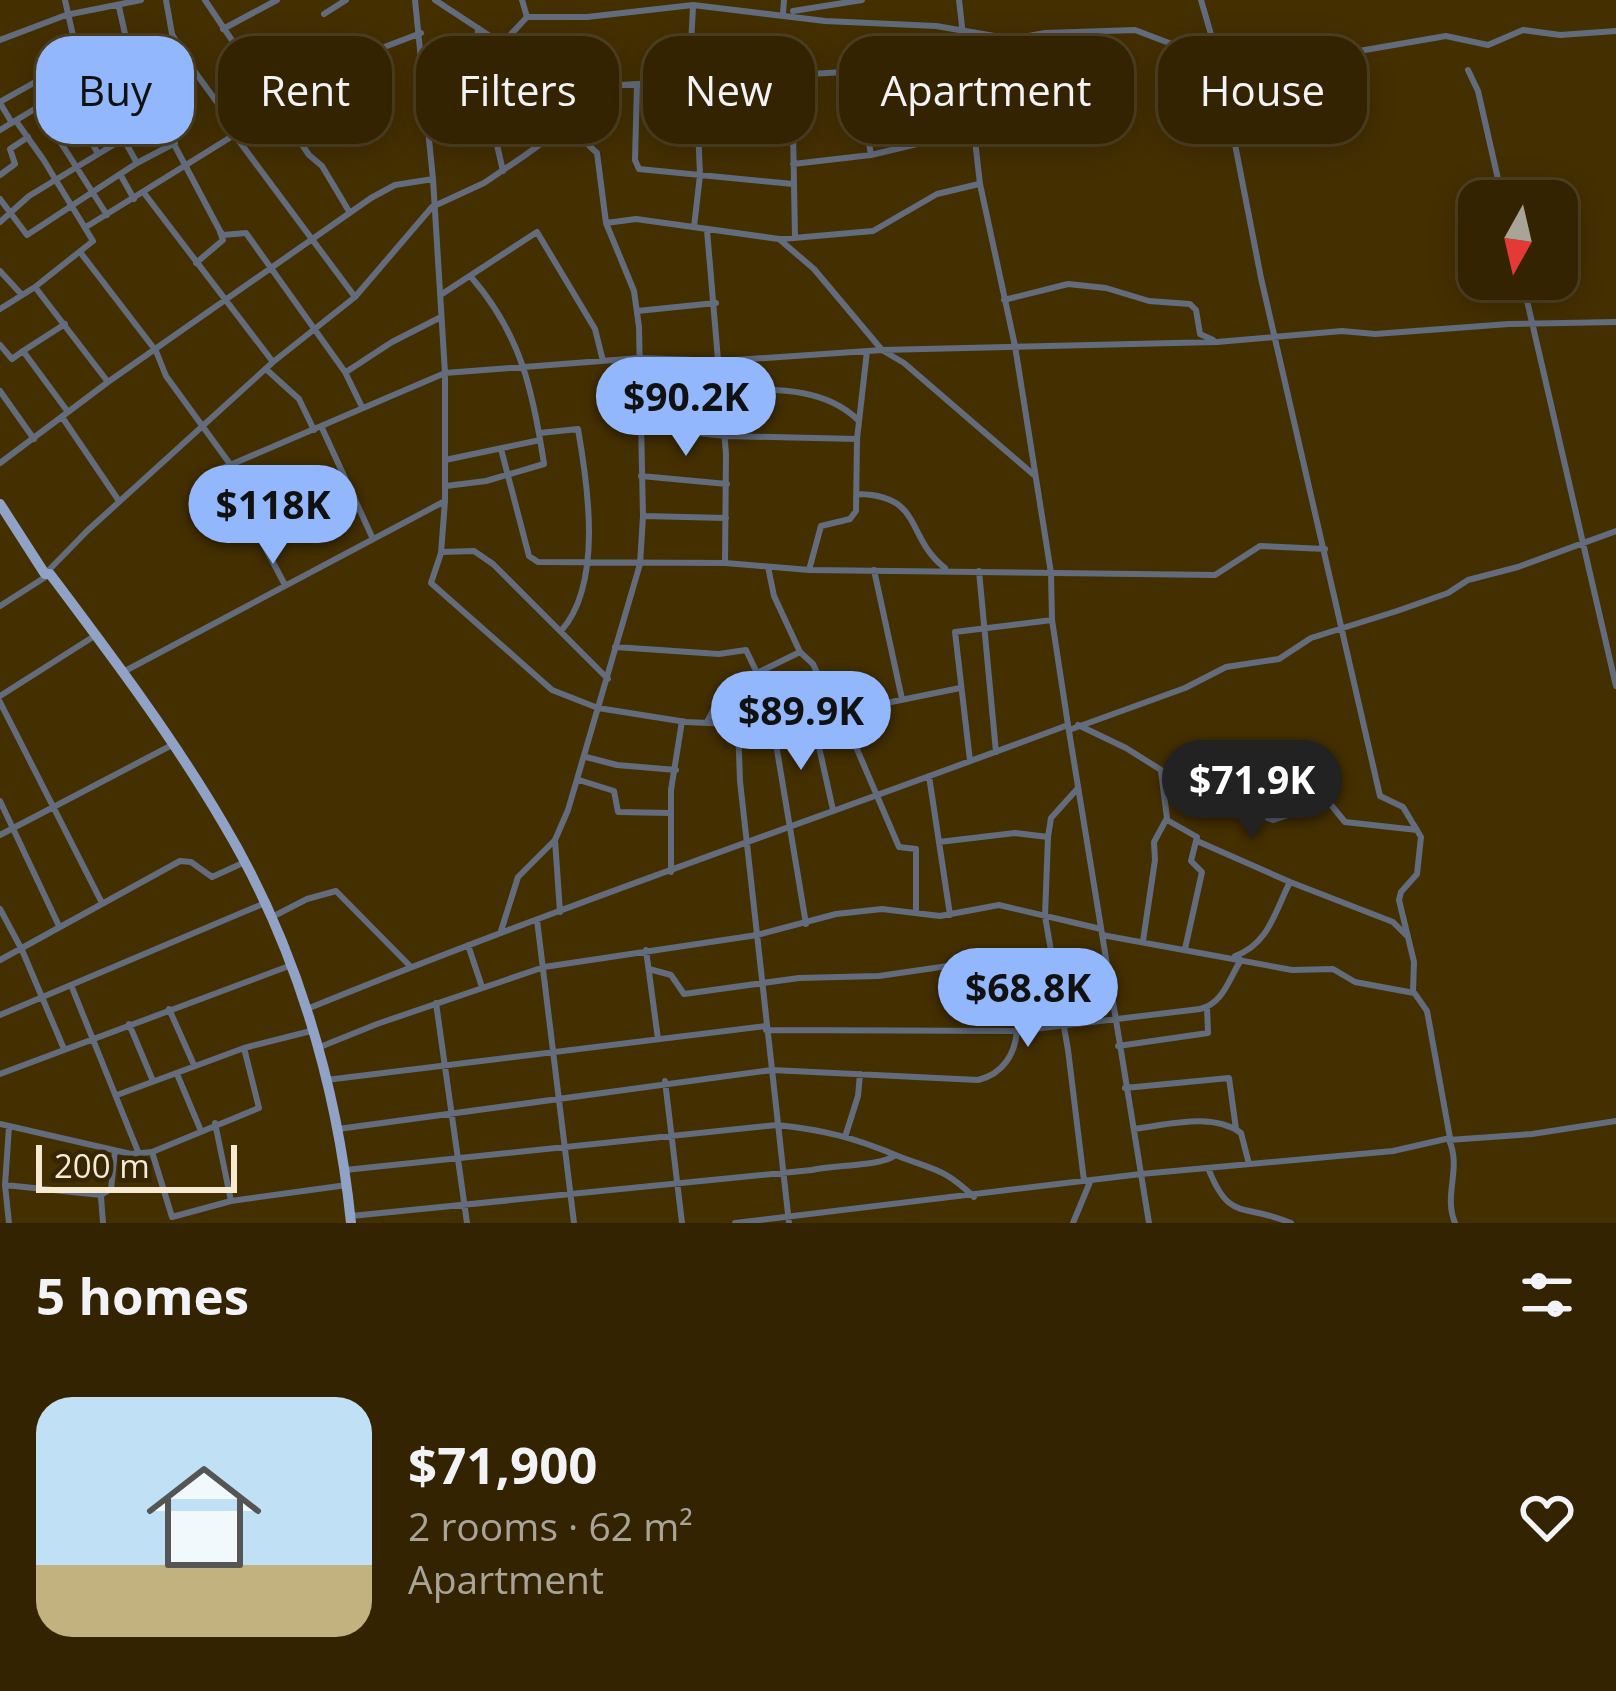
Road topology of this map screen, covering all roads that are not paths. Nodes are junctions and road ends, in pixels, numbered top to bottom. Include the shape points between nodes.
1 (65, 0) edge
2 (141, 0) edge
3 (166, 0) edge
4 (205, 0) edge
5 (278, 0) edge
6 (346, 0) edge
7 (415, 0) edge
8 (435, 0) edge
9 (522, 0) edge
10 (784, 0) edge
11 (862, 0) edge
12 (959, 0) edge
13 (1201, 0) edge
14 (108, 4) edge
15 (693, 5) junction
16 (119, 7) junction
17 (783, 13) junction
18 (324, 14) dead end
19 (66, 15) junction
20 (527, 17) junction
21 (478, 28) junction
22 (223, 29) junction
23 (1616, 31) edge
24 (964, 32) junction
25 (421, 33) junction
26 (72, 36) edge
27 (126, 36) edge
28 (228, 36) edge
29 (490, 36) edge
30 (509, 36) edge
31 (693, 36) edge
32 (964, 36) edge
33 (1211, 36) edge
34 (1158, 39) edge
35 (0, 40) edge
36 (392, 44) edge
37 (1367, 50) edge
38 (1468, 70) dead end
39 (36, 82) edge
40 (637, 84) junction
41 (643, 84) edge
42 (619, 87) edge
43 (0, 103) edge
44 (36, 108) edge
45 (218, 108) edge
46 (14, 122) junction
47 (0, 130) edge
48 (28, 137) junction
49 (61, 144) edge
50 (93, 144) edge
51 (114, 144) edge
52 (125, 144) edge
53 (173, 144) edge
54 (175, 144) edge
55 (224, 144) edge
56 (241, 144) edge
57 (302, 144) edge
58 (541, 144) edge
59 (587, 144) edge
60 (699, 144) edge
61 (792, 144) edge
62 (869, 144) edge
63 (917, 144) edge
64 (975, 144) edge
65 (1233, 144) edge
66 (98, 154) junction
67 (871, 155) junction
68 (137, 163) junction
69 (793, 164) junction
70 (76, 168) junction
71 (185, 168) junction
72 (503, 171) junction
73 (120, 174) junction
74 (0, 175) edge
75 (700, 175) junction
76 (434, 178) junction
77 (57, 179) junction
78 (1497, 180) edge
79 (793, 184) junction
80 (980, 184) junction
81 (92, 190) junction
82 (144, 193) junction
83 (134, 199) junction
84 (0, 200) edge
85 (70, 206) junction
86 (432, 207) junction
87 (10, 213) junction
88 (350, 213) junction
89 (107, 215) junction
90 (0, 222) edge
91 (606, 223) junction
92 (86, 227) junction
93 (694, 227) junction
94 (707, 230) junction
95 (220, 231) junction
96 (795, 238) junction
97 (779, 239) junction
98 (314, 241) junction
99 (80, 251) junction
100 (196, 262) junction
101 (272, 269) junction
102 (0, 272) edge
103 (472, 278) junction
104 (35, 287) junction
105 (442, 294) junction
106 (22, 295) junction
107 (355, 297) junction
108 (227, 300) junction
109 (1003, 300) junction
110 (1527, 300) edge
111 (716, 303) junction
112 (0, 309) edge
113 (637, 311) junction
114 (441, 317) junction
115 (1616, 322) edge
116 (1532, 323) junction
117 (65, 324) junction
118 (314, 330) junction
119 (1276, 337) junction
120 (1217, 342) junction
121 (0, 345) edge
122 (1015, 346) junction
123 (882, 350) junction
124 (155, 351) junction
125 (867, 351) junction
126 (23, 352) junction
127 (640, 358) junction
128 (721, 361) junction
129 (273, 362) junction
130 (603, 362) junction
131 (524, 365) junction
132 (266, 370) junction
133 (345, 372) junction
134 (446, 373) junction
135 (108, 382) junction
136 (722, 389) junction
137 (0, 391) edge
138 (362, 407) junction
139 (65, 415) junction
140 (858, 421) junction
141 (640, 427) junction
142 (203, 429) junction
143 (318, 429) junction
144 (539, 436) junction
145 (725, 436) junction
146 (34, 439) junction
147 (856, 439) junction
148 (500, 449) junction
149 (445, 460) junction
150 (0, 463) edge
151 (231, 465) junction
152 (508, 475) junction
153 (641, 476) junction
154 (1034, 476) junction
155 (727, 484) junction
156 (446, 486) junction
157 (351, 491) junction
158 (858, 494) junction
159 (445, 501) junction
160 (119, 502) junction
161 (0, 504) edge
162 (643, 516) junction
163 (726, 518) junction
164 (1616, 530) edge
165 (260, 537) junction
166 (374, 539) junction
167 (1583, 542) junction
168 (1324, 549) junction
169 (441, 553) junction
170 (585, 562) junction
171 (725, 563) junction
172 (640, 564) junction
173 (768, 567) junction
174 (809, 570) junction
175 (874, 570) junction
176 (947, 570) junction
177 (979, 571) junction
178 (1051, 573) junction
179 (48, 574) junction
180 (285, 585) junction
181 (0, 606) edge
182 (1052, 620) junction
183 (985, 628) junction
184 (1341, 629) junction
185 (561, 632) junction
186 (96, 635) junction
187 (615, 647) junction
188 (800, 652) junction
189 (122, 673) junction
190 (757, 674) junction
191 (608, 679) junction
192 (1616, 686) edge
193 (960, 688) junction
194 (0, 699) edge
195 (902, 699) junction
196 (598, 708) junction
197 (842, 712) junction
198 (830, 715) junction
199 (813, 719) junction
200 (682, 721) junction
201 (707, 722) junction
202 (738, 725) junction
203 (1078, 725) junction
204 (773, 726) junction
205 (1068, 727) junction
206 (172, 745) junction
207 (996, 752) junction
208 (586, 757) junction
209 (970, 761) junction
210 (1160, 768) junction
211 (676, 770) junction
212 (928, 776) junction
213 (578, 780) junction
214 (1078, 788) junction
215 (879, 794) junction
216 (0, 801) edge
217 (54, 806) junction
218 (833, 810) junction
219 (670, 813) junction
220 (1167, 820) junction
221 (789, 827) junction
222 (14, 828) junction
223 (1417, 830) junction
224 (0, 836) edge
225 (1048, 837) junction
226 (555, 840) junction
227 (1197, 841) junction
228 (939, 842) junction
229 (746, 844) junction
230 (245, 862) junction
231 (671, 872) junction
232 (1290, 882) junction
233 (102, 903) junction
234 (265, 903) junction
235 (0, 909) edge
236 (560, 912) junction
237 (916, 913) junction
238 (950, 915) junction
239 (1045, 916) junction
240 (272, 917) junction
241 (537, 920) junction
242 (806, 924) junction
243 (59, 926) junction
244 (501, 931) junction
245 (1102, 932) junction
246 (758, 935) junction
247 (1408, 937) junction
248 (1143, 941) junction
249 (467, 944) junction
250 (1186, 949) junction
251 (22, 950) junction
252 (646, 950) junction
253 (1232, 958) junction
254 (0, 960) edge
255 (1241, 960) junction
256 (291, 964) junction
257 (1054, 965) junction
258 (410, 967) junction
259 (544, 968) junction
260 (649, 968) junction
261 (763, 983) junction
262 (71, 985) junction
263 (482, 987) junction
264 (1416, 994) junction
265 (43, 998) junction
266 (436, 1003) junction
267 (1207, 1007) junction
268 (169, 1009) junction
269 (305, 1010) junction
270 (0, 1015) edge
271 (1114, 1016) junction
272 (1063, 1023) junction
273 (129, 1024) junction
274 (766, 1028) junction
275 (1017, 1030) junction
276 (311, 1031) junction
277 (93, 1038) junction
278 (658, 1039) junction
279 (1118, 1046) junction
280 (244, 1048) junction
281 (317, 1048) junction
282 (64, 1049) junction
283 (555, 1052) junction
284 (447, 1064) junction
285 (194, 1065) junction
286 (772, 1070) junction
287 (176, 1072) junction
288 (0, 1074) edge
289 (860, 1074) junction
290 (326, 1080) junction
291 (153, 1081) junction
292 (665, 1082) junction
293 (1125, 1088) junction
294 (117, 1095) junction
295 (560, 1098) junction
296 (454, 1111) junction
297 (1616, 1121) edge
298 (214, 1123) junction
299 (5, 1125) edge
300 (777, 1125) junction
301 (1134, 1129) junction
302 (338, 1130) junction
303 (1236, 1130) junction
304 (202, 1131) junction
305 (672, 1136) junction
306 (844, 1137) junction
307 (1449, 1140) junction
308 (565, 1148) junction
309 (115, 1151) junction
310 (152, 1152) junction
311 (139, 1154) junction
312 (896, 1155) junction
313 (458, 1157) junction
314 (1249, 1164) junction
315 (1208, 1168) junction
316 (345, 1170) junction
317 (783, 1170) junction
318 (1141, 1174) junction
319 (677, 1181) junction
320 (1088, 1181) junction
321 (5, 1185) junction
322 (347, 1185) junction
323 (570, 1193) junction
324 (101, 1196) junction
325 (974, 1197) junction
326 (231, 1202) junction
327 (465, 1206) junction
328 (846, 1211) junction
329 (351, 1220) edge
330 (788, 1220) edge
331 (9, 1223) edge
332 (103, 1223) edge
333 (466, 1223) edge
334 (574, 1223) edge
335 (682, 1223) edge
336 (735, 1223) edge
337 (848, 1223) edge
338 (1072, 1223) edge
339 (1149, 1223) edge
340 (1291, 1223) edge
341 (1455, 1223) edge

1 - 19 street
2 - 16 street
3 - 45 street via 172,34
4 - 22 street
5 - 22 street
6 - 18 street
7 - 25 street
8 - 21 street
9 - 20 street
10 - 17 street
11 - 17 street
12 - 24 street
13 - 33 street
14 - 16 street
14 - 19 street
15 - 17 street
15 - 20 street
15 - 31 street
16 - 27 street
17 - 24 street
19 - 26 street
19 - 35 street
20 - 30 street
21 - 29 street
21 - 72 street via 477,58
22 - 28 street
23 - 37 street via 1523,30 1482,46 1446,36
24 - 32 street
24 - 34 street via 1012,39 1135,30
25 - 36 street
25 - 76 street
38 - 78 street
39 - 43 street
40 - 41 street
40 - 42 street
40 - 75 street via 636,166
43 - 46 street
44 - 46 street
46 - 47 street
46 - 48 street
48 - 74 street via 10,149 15,164
48 - 77 street
49 - 70 street
50 - 66 street
51 - 66 street
52 - 68 street
53 - 68 street
54 - 71 street
55 - 71 street
56 - 98 street
57 - 88 street
58 - 72 street
59 - 91 street via 597,153
60 - 75 street
61 - 69 street
62 - 67 street
63 - 67 street
64 - 80 street
65 - 119 street
66 - 70 street
67 - 69 street
68 - 73 street
69 - 79 street
70 - 77 street
70 - 81 street
71 - 82 street
71 - 95 street
72 - 86 street
73 - 81 street
73 - 83 street
75 - 79 street
75 - 93 street
76 - 86 street
76 - 88 street via 395,184
77 - 85 street
77 - 87 street
79 - 96 street
80 - 96 street via 937,194 873,231
80 - 109 street
81 - 85 street
81 - 89 street
82 - 83 street
82 - 100 street
83 - 89 street
84 - 87 street
85 - 87 street via 27,235
85 - 92 street
86 - 105 street
86 - 107 street
87 - 90 street
88 - 98 street
89 - 92 street
91 - 93 street
91 - 113 street
92 - 99 street via 93,241
93 - 94 street
94 - 97 street
94 - 111 street
95 - 100 street via 223,240
95 - 101 street via 247,233
96 - 97 street
97 - 123 street
98 - 101 street
98 - 107 street
99 - 104 street
99 - 124 street
100 - 108 street
101 - 108 street
101 - 118 street
102 - 106 street
103 - 105 street
103 - 130 street via 538,233 595,329
103 - 131 street via 506,323
104 - 106 street
104 - 117 street
105 - 114 street
106 - 112 street
107 - 118 street
108 - 124 street
108 - 129 street
109 - 120 street via 1068,284 1186,302 1200,334
109 - 122 street
110 - 116 street
111 - 113 street
111 - 128 street
113 - 127 street
114 - 133 street
114 - 134 street
115 - 116 street
116 - 119 street
116 - 167 street
117 - 126 street
117 - 135 street
118 - 129 street
118 - 133 street
119 - 120 street
119 - 168 street
120 - 122 street
121 - 126 street via 11,359
122 - 123 street
122 - 154 street
123 - 125 street
123 - 154 street
124 - 135 street
124 - 142 street
125 - 128 street
125 - 140 street
126 - 139 street
127 - 128 street
127 - 130 street
127 - 141 street
128 - 136 street
129 - 132 street
130 - 131 street
131 - 134 street
131 - 144 street
132 - 142 street
132 - 143 street
133 - 138 street
134 - 138 street
134 - 149 street
135 - 139 street
136 - 140 street via 814,395
136 - 145 street
137 - 146 street
138 - 143 street
139 - 146 street
139 - 160 street
140 - 147 street
141 - 145 street
141 - 153 street
142 - 151 street
142 - 160 street
143 - 151 street
143 - 157 street
144 - 148 street
144 - 152 street via 543,465
144 - 170 street via 578,429 591,513
145 - 147 street
145 - 155 street
146 - 150 street
147 - 158 street
148 - 149 street
148 - 152 street
149 - 156 street
151 - 165 street via 223,468
152 - 156 street
152 - 170 street via 531,560
153 - 155 street
153 - 162 street
154 - 178 street
155 - 163 street
156 - 159 street
157 - 165 street
157 - 166 street
158 - 174 street via 854,517 821,526
158 - 176 street via 901,503
159 - 166 street
159 - 169 street
160 - 179 street
161 - 179 main road
162 - 163 street
162 - 172 street
163 - 171 street
164 - 167 street
165 - 180 street
166 - 180 street
167 - 184 street
167 - 192 street
168 - 178 street via 1260,546 1215,575
168 - 184 street
169 - 185 street via 474,550
169 - 196 street via 431,578 436,590 552,690
170 - 172 street
170 - 185 street
171 - 172 street
171 - 173 street
172 - 187 street
173 - 174 street
173 - 188 street
174 - 175 street
175 - 176 street
175 - 195 street
176 - 177 street
177 - 178 street
177 - 183 street
178 - 182 street
179 - 181 street
179 - 186 main road
180 - 189 street
182 - 183 street
182 - 205 street
183 - 193 street via 954,634
183 - 207 street
184 - 203 street
184 - 223 street via 1380,796 1403,807
185 - 191 street
186 - 189 main road
186 - 194 street
187 - 190 street via 742,649
187 - 191 street
188 - 190 street
188 - 198 street via 813,664
189 - 206 main road
190 - 201 street via 726,686
191 - 196 street
193 - 195 street
193 - 209 street
194 - 217 street
195 - 197 street
196 - 200 street
196 - 208 street
197 - 198 street
197 - 215 street
198 - 199 street
199 - 204 street
199 - 218 street
200 - 201 street
200 - 211 street
201 - 202 street
202 - 204 street
202 - 229 street
203 - 205 street
203 - 210 street
204 - 221 street
205 - 207 street
205 - 214 street
206 - 217 street
206 - 230 main road
207 - 209 street
208 - 211 street
208 - 213 street
209 - 212 street
210 - 220 street
210 - 223 street via 1217,802 1273,820 1327,800 1345,822
211 - 219 street
212 - 215 street
212 - 228 street
213 - 219 street via 614,791 618,812
213 - 226 street
214 - 225 street via 1052,818
214 - 245 street
215 - 218 street
215 - 237 street via 898,847 916,849
216 - 222 street
217 - 222 street
217 - 233 street
218 - 221 street
219 - 231 street
220 - 227 street
220 - 248 street via 1154,842
221 - 229 street
221 - 242 street
222 - 224 street
222 - 243 street
223 - 247 street via 1417,874 1399,896
225 - 228 street
225 - 239 street
226 - 236 street
226 - 244 street via 518,877
227 - 232 street
227 - 250 street via 1191,861 1202,872
228 - 238 street
229 - 231 street
229 - 246 street
230 - 233 street via 212,877 180,861
230 - 234 main road
231 - 236 street
232 - 247 street via 1393,922
232 - 253 street via 1260,941
233 - 243 street
234 - 240 main road
234 - 262 street
235 - 251 street
236 - 241 street
237 - 238 street
237 - 242 street via 867,909
238 - 239 street via 999,904
239 - 245 street
239 - 257 street
240 - 256 main road
240 - 258 street via 336,891
241 - 244 street
241 - 259 street
242 - 246 street
243 - 251 street
244 - 249 street
245 - 248 street
245 - 271 street
246 - 252 street
246 - 261 street
247 - 264 street
248 - 250 street
249 - 258 street
249 - 263 street
250 - 253 street
251 - 254 street
251 - 265 street
252 - 259 street
252 - 260 street
253 - 255 street
255 - 264 street via 1333,969 1355,982
255 - 267 street
256 - 268 street
256 - 269 main road
257 - 261 street via 988,960
257 - 272 street
258 - 269 street
259 - 263 street
259 - 283 street
260 - 261 street via 671,975 684,994
260 - 278 street
261 - 274 street
262 - 265 street
262 - 277 street
263 - 266 street
264 - 307 street via 1427,1011
265 - 270 street
265 - 282 street
266 - 281 street
266 - 284 street
267 - 271 street
267 - 279 street via 1208,1033
268 - 273 street
268 - 285 street
269 - 276 main road
271 - 272 street
271 - 279 street
272 - 275 street
272 - 320 street
273 - 277 street
273 - 291 street
274 - 275 street
274 - 278 street
274 - 286 street
275 - 289 street via 1012,1056 986,1078
276 - 280 street
276 - 281 main road
277 - 282 street
277 - 294 street
278 - 283 street
279 - 293 street
280 - 285 street
280 - 298 street via 260,1105
281 - 290 main road
282 - 288 street
283 - 284 street
283 - 295 street
284 - 290 street
284 - 296 street
285 - 287 street
286 - 289 street
286 - 292 street
286 - 300 street
287 - 291 street
287 - 304 street
289 - 306 street
290 - 302 main road
291 - 294 street
292 - 295 street
292 - 305 street
293 - 301 street
293 - 303 street via 1228,1078
294 - 311 street
295 - 296 street
295 - 308 street
296 - 302 street
296 - 313 street
297 - 307 street
298 - 304 street
298 - 326 street
299 - 309 street
299 - 321 street
300 - 305 street
300 - 306 street
300 - 317 street
301 - 303 street via 1215,1122
301 - 318 street
302 - 316 main road
303 - 314 street
304 - 310 street
305 - 308 street
305 - 319 street
306 - 312 street
307 - 314 street
307 - 341 street via 1454,1172 1447,1197
308 - 313 street
308 - 323 street
309 - 311 street
309 - 324 street via 111,1189
310 - 311 street
310 - 326 street via 172,1217
312 - 317 street
312 - 325 street via 945,1172
313 - 316 street
313 - 327 street
314 - 315 street
315 - 318 street
315 - 340 street via 1227,1207
316 - 322 main road
317 - 319 street
317 - 330 street
318 - 320 street
318 - 339 street
319 - 323 street
319 - 335 street
320 - 325 street
320 - 338 street
321 - 324 street
321 - 331 street
322 - 326 street
322 - 329 main road
323 - 327 street
323 - 334 street
324 - 332 street
325 - 328 street
327 - 329 street
327 - 333 street
328 - 330 street
328 - 337 street
330 - 336 street

